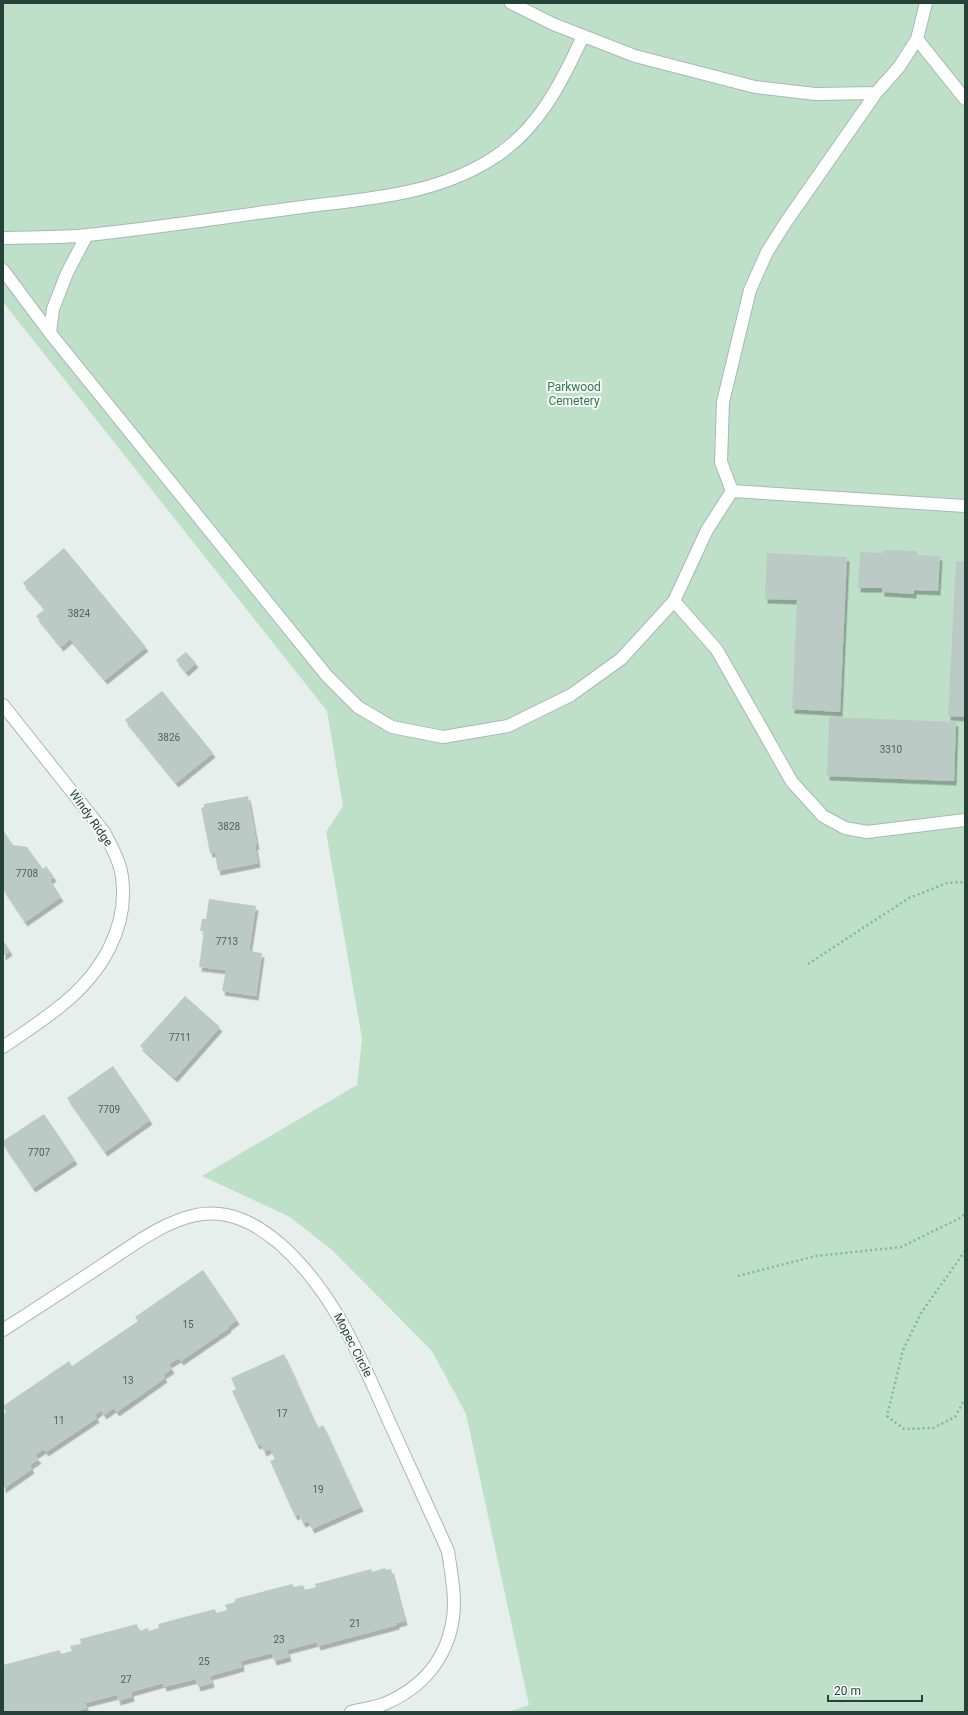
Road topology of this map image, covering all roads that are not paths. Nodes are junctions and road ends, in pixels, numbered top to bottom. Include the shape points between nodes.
1 (511, 3) edge
2 (926, 3) edge
3 (584, 36) junction
4 (917, 39) junction
5 (876, 93) junction
6 (965, 99) edge
7 (87, 235) junction
8 (3, 238) edge
9 (3, 270) edge
10 (50, 333) junction
11 (732, 491) junction
12 (965, 506) edge
13 (674, 601) junction
14 (3, 705) edge
15 (965, 820) edge
16 (3, 1046) edge
17 (3, 1330) edge
18 (351, 1712) edge

1 - 3 street
2 - 4 street
3 - 5 street via 634,56 755,87 816,94
3 - 7 street via 547,105 531,126 491,160 464,175 399,194
4 - 5 street via 899,67
4 - 6 street
5 - 11 street via 786,222 767,252 750,290 723,402 721,462
7 - 8 street
7 - 10 street via 67,273 53,309
9 - 10 street
10 - 13 street via 327,676 358,706 392,727 443,737 508,726 572,695 621,660
11 - 12 street
11 - 13 street via 707,530
13 - 15 street via 717,650 792,782 823,816 845,828 867,832
14 - 16 street, Windy Ridge via 104,832 115,852 122,877 123,903 110,950 97,970 63,1004
17 - 18 street, Mopec Circle via 167,1225 197,1215 224,1213 246,1220 267,1233 294,1257 316,1282 338,1315 360,1356 448,1551 452,1582 453,1617 444,1650 429,1673 409,1691 383,1704

